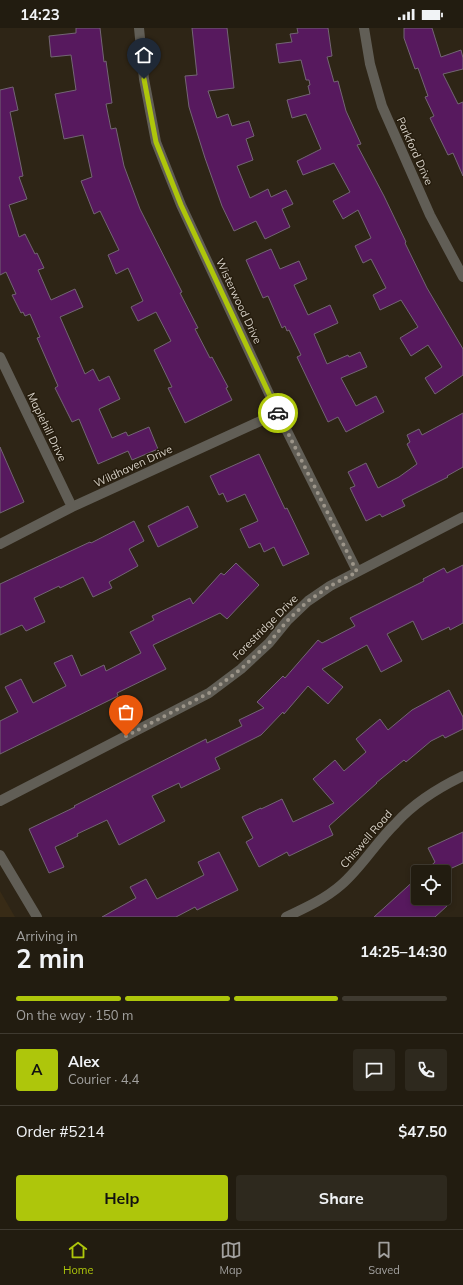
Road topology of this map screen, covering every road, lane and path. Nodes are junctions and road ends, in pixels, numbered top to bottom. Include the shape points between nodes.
1 (139, 28) edge
2 (364, 28) edge
3 (463, 277) edge
4 (0, 357) edge
5 (278, 413) junction
6 (72, 507) junction
7 (463, 517) edge
8 (0, 544) edge
9 (357, 572) junction
10 (463, 776) edge
11 (0, 801) edge
12 (0, 855) edge
13 (37, 917) edge
14 (286, 917) edge

1 - 5 street, Wisterwood Drive via 144,79 156,142 181,205
2 - 3 street, Parkford Drive via 370,64 382,106 430,215
4 - 6 street, Maplehill Drive
5 - 6 street, Wildhaven Drive
5 - 9 street, Wisterwood Drive
6 - 8 street, Wildhaven Drive
7 - 9 street, Forestridge Drive
9 - 11 street, Forestridge Drive via 308,601 269,643 241,669 209,693
10 - 14 street, Chiswell Road via 442,786 416,804 395,823 357,869 324,899
12 - 13 street

